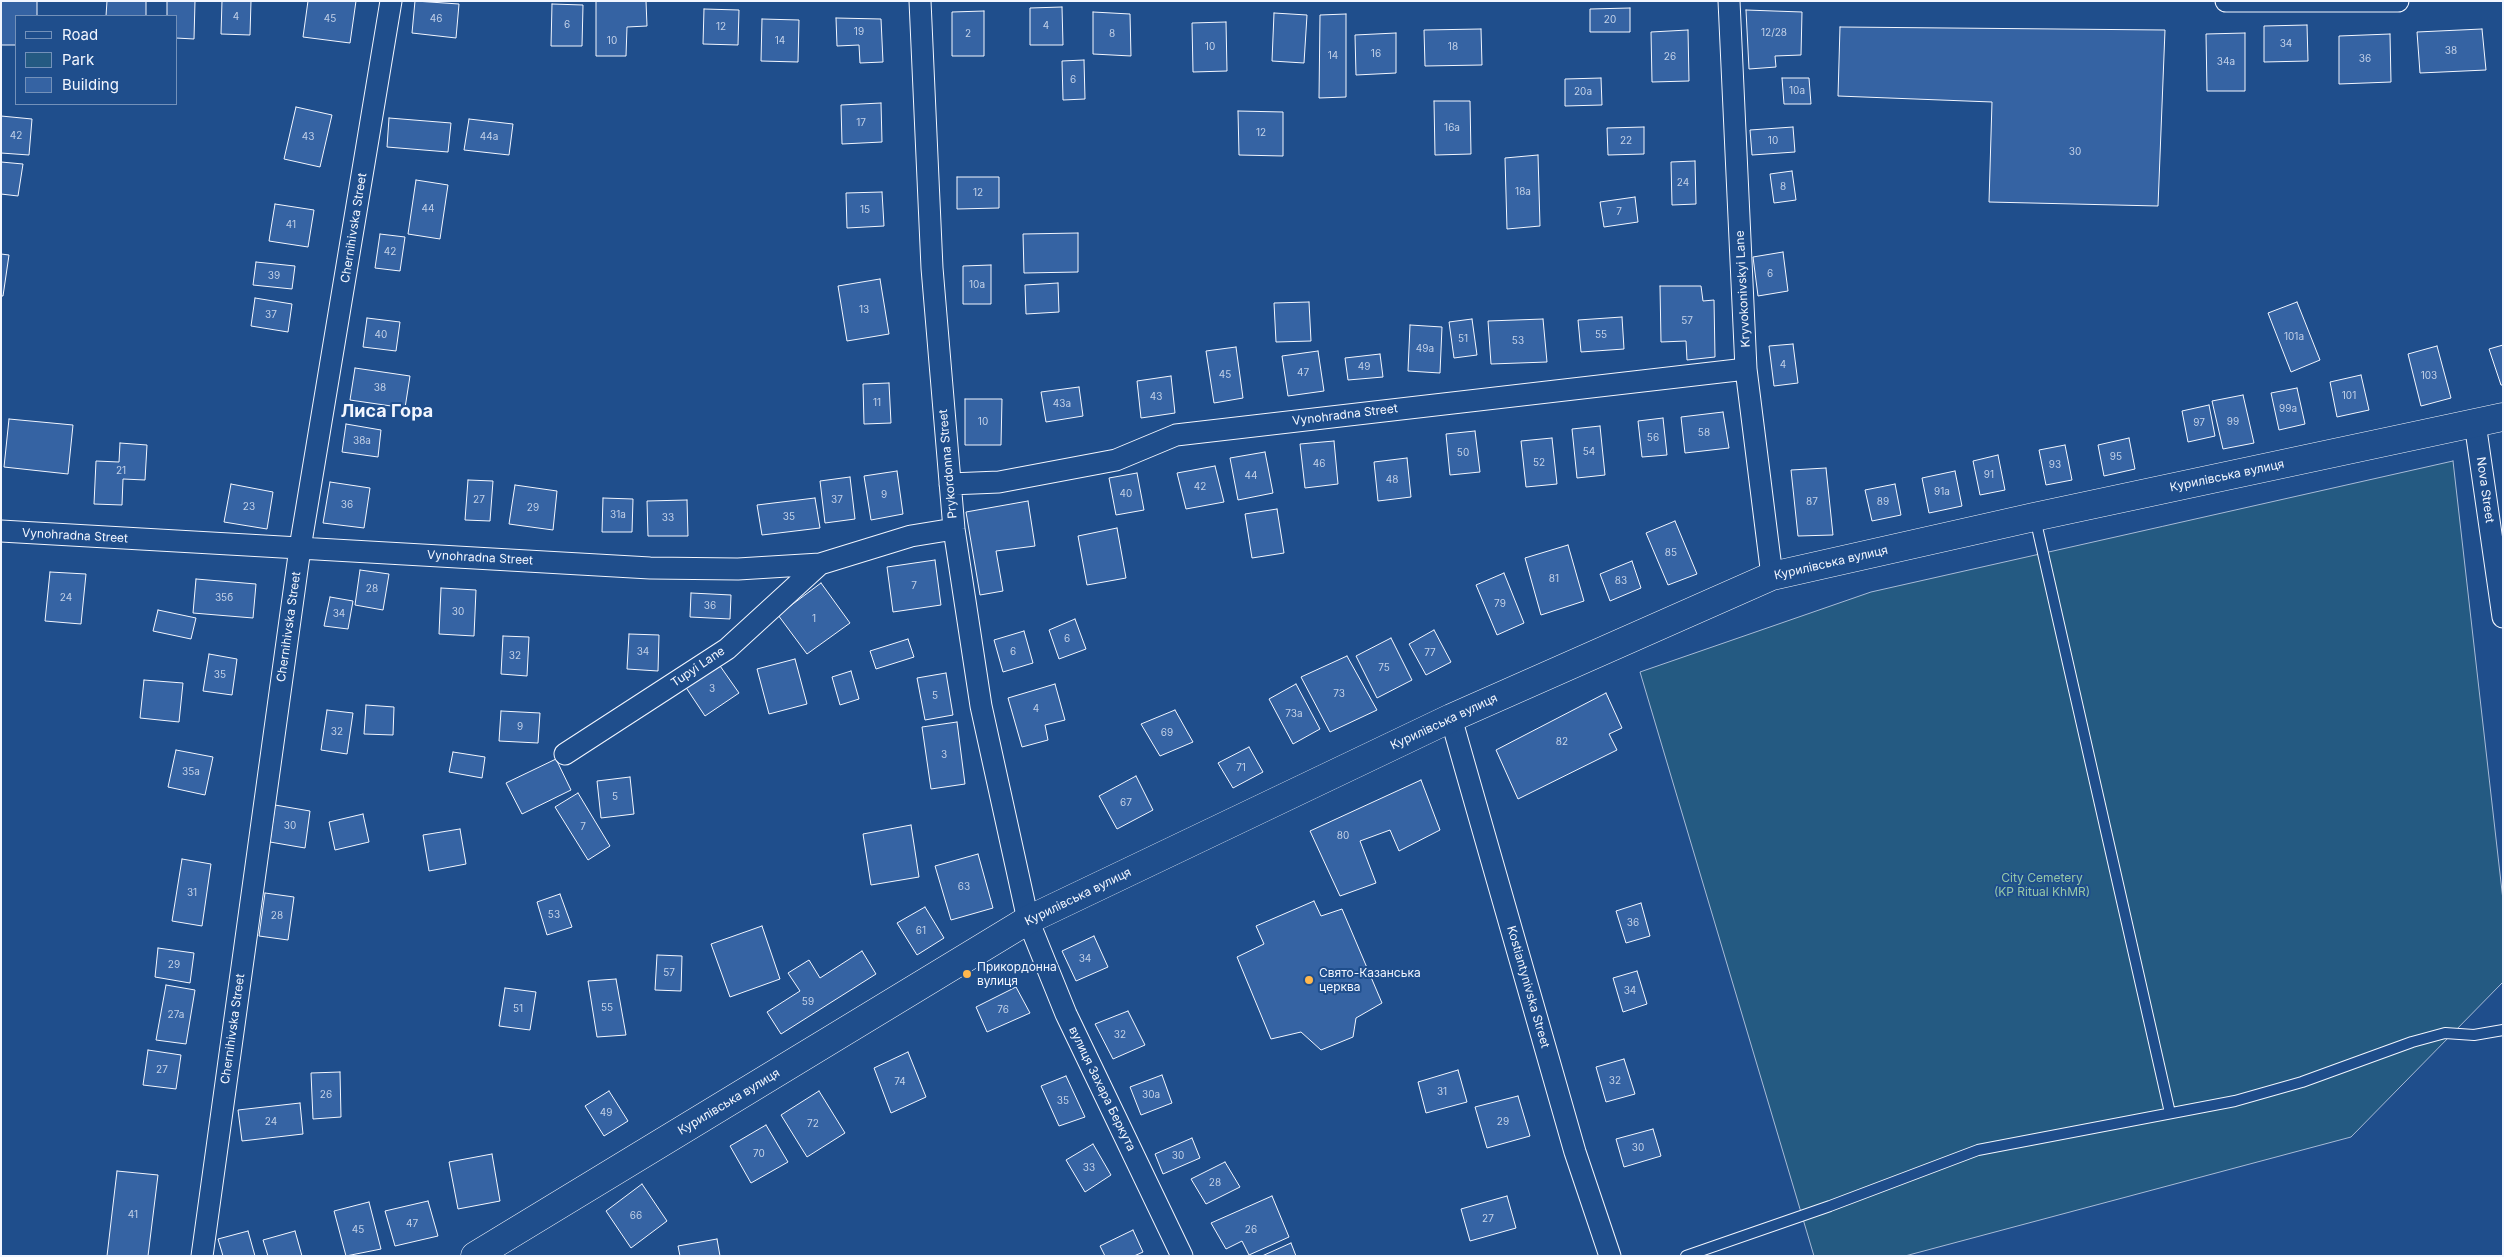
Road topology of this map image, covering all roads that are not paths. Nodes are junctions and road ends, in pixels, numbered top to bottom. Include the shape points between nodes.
1 (391, 1) edge
2 (920, 1) edge
3 (1729, 1) edge
4 (2226, 1) edge
5 (2398, 1) edge
6 (1746, 370) junction
7 (2503, 417) edge
8 (2475, 423) junction
9 (950, 484) junction
10 (2034, 517) junction
11 (954, 529) junction
12 (1, 532) edge
13 (300, 548) junction
14 (820, 564) junction
15 (1772, 576) junction
16 (2503, 617) edge
17 (1451, 718) junction
18 (565, 754) dead end
19 (1028, 920) junction
20 (2503, 1030) edge
21 (2170, 1113) junction
22 (202, 1256) edge
23 (475, 1256) edge
24 (1182, 1256) edge
25 (1610, 1256) edge
26 (1686, 1256) edge

1 - 13 street, Chernihivska Street
2 - 9 street, Prykordonna Street via 932,268
3 - 6 street, Kryvokonivskyi Lane
4 - 5 street
6 - 9 street, Vynohradna Street via 1176,435 1116,460 1000,482
6 - 15 street, Kryvokonivskyi Lane
7 - 8 main road, Курилівська вулиця
8 - 10 main road, Курилівська вулиця
8 - 16 street, Nova Street
9 - 11 street, Prykordonna Street
10 - 15 main road, Курилівська вулиця
10 - 21 lane
11 - 14 street, Vynohradna Street via 911,536
11 - 19 street, Prykordonna Street via 981,706
12 - 13 street, Vynohradna Street
13 - 14 street, Vynohradna Street via 650,568 738,569
13 - 22 street, Chernihivska Street
14 - 18 street, Tupyi Lane via 726,648
15 - 17 main road, Курилівська вулиця
17 - 19 main road, Курилівська вулиця
17 - 25 street, Kostiantynivska Street via 1575,1152
19 - 23 main road, Курилівська вулиця
19 - 24 street, вулиця Захара Беркута via 1066,1014
20 - 21 lane via 2474,1036 2445,1033 2302,1082 2235,1101
21 - 26 lane via 1978,1150

